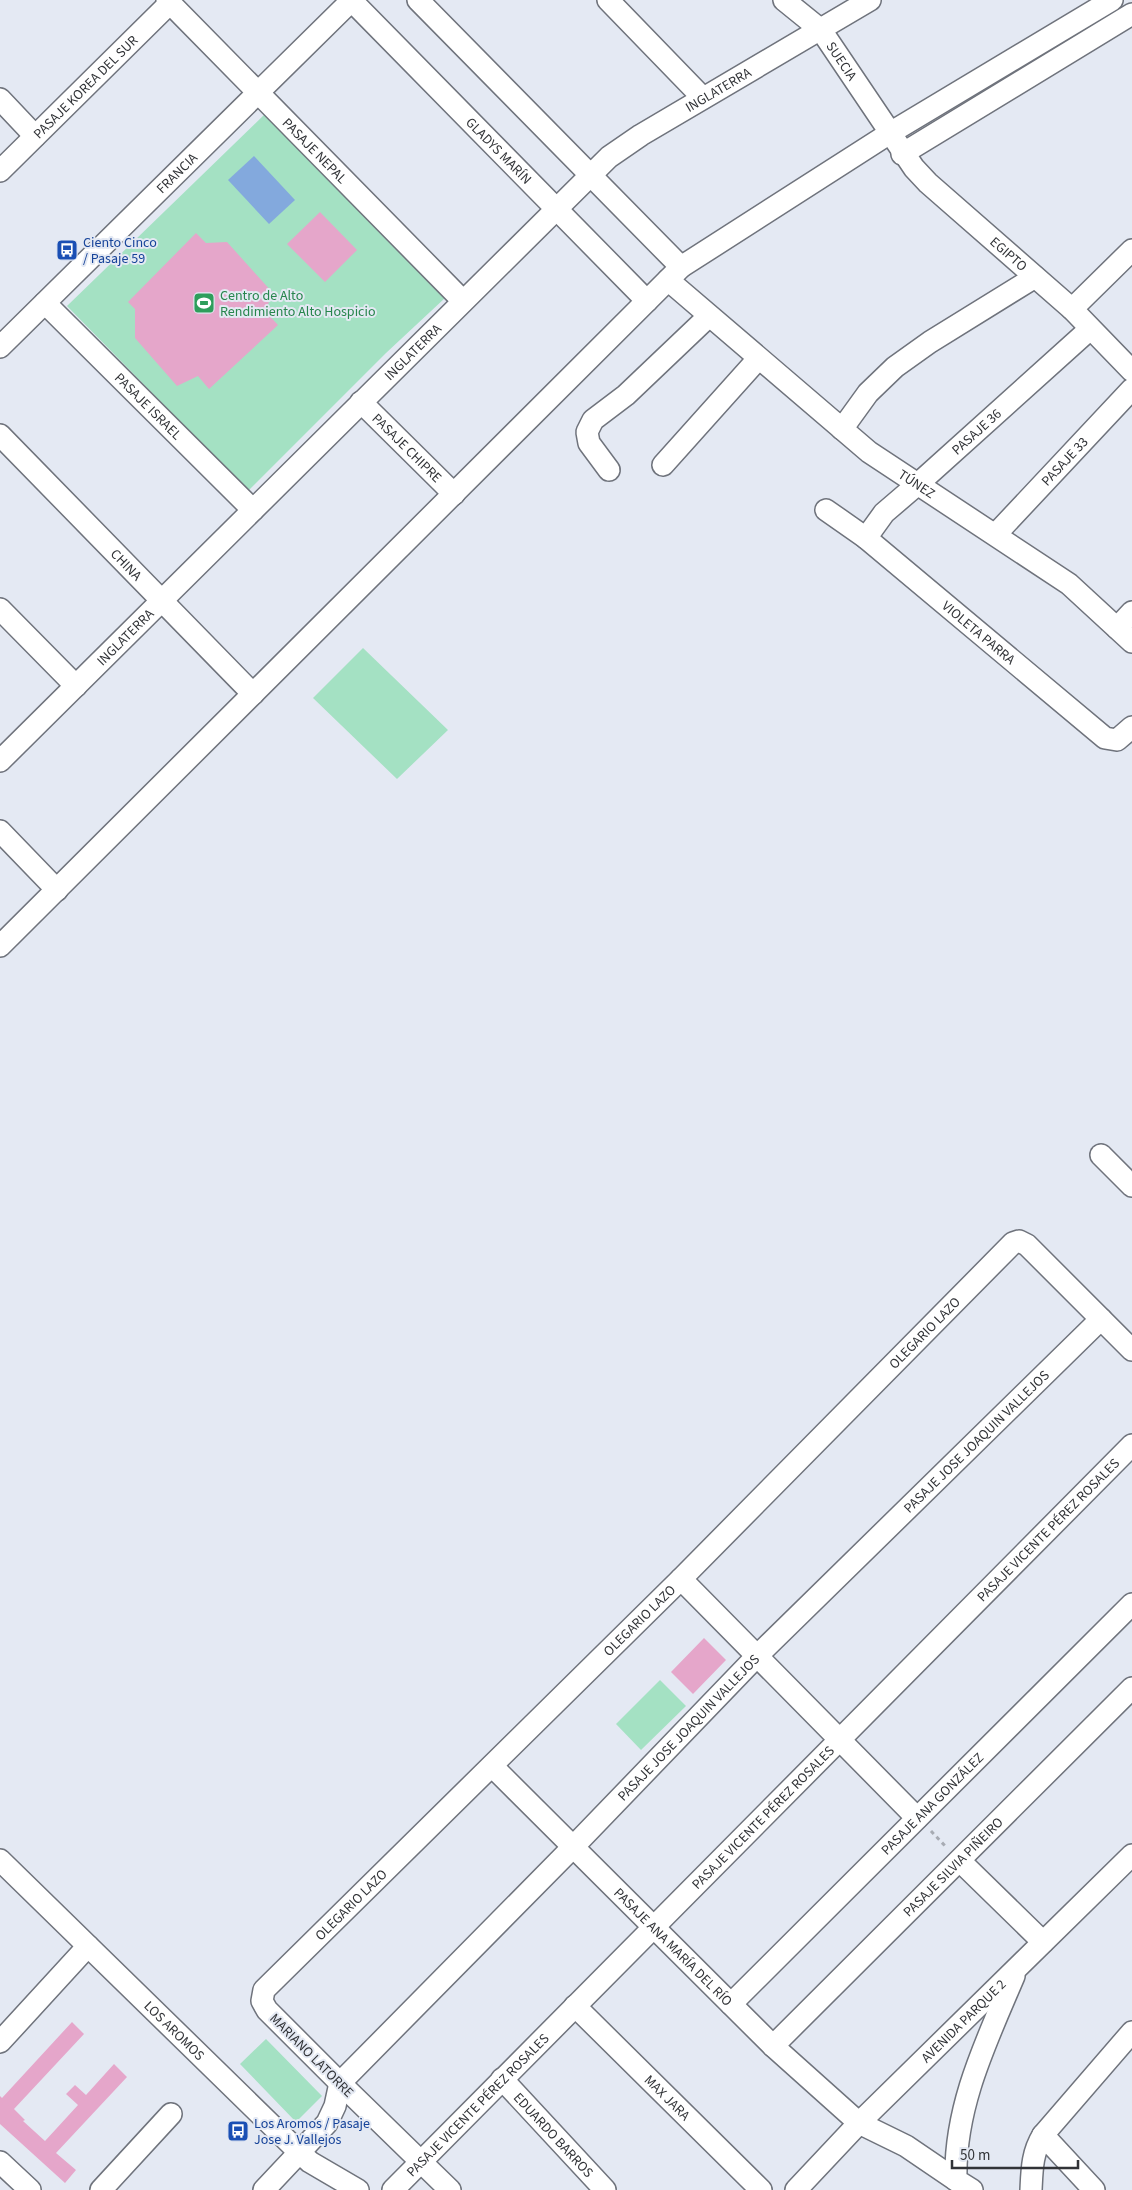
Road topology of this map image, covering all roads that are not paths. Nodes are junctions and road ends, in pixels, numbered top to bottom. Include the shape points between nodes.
1 (352, 0) edge
2 (418, 0) edge
3 (608, 0) edge
4 (784, 0) edge
5 (870, 0) edge
6 (1112, 0) edge
7 (168, 2) edge
8 (1132, 14) edge
9 (821, 30) junction
10 (258, 93) junction
11 (703, 98) junction
12 (0, 99) edge
13 (890, 133) junction
14 (35, 136) junction
15 (902, 154) junction
16 (0, 171) edge
17 (590, 175) junction
18 (556, 209) junction
19 (1132, 250) edge
20 (674, 274) junction
21 (1035, 277) junction
22 (463, 301) junction
23 (647, 301) junction
24 (45, 303) junction
25 (1072, 309) junction
26 (709, 316) junction
27 (1090, 328) junction
28 (0, 347) edge
29 (758, 359) junction
30 (1132, 372) edge
31 (1132, 389) edge
32 (361, 402) junction
33 (842, 429) junction
34 (0, 435) edge
35 (663, 466) dead end
36 (609, 470) dead end
37 (919, 483) junction
38 (454, 494) junction
39 (253, 510) junction
40 (826, 510) dead end
41 (996, 534) junction
42 (866, 538) junction
43 (162, 600) junction
44 (0, 609) edge
45 (1132, 612) edge
46 (1124, 635) edge
47 (76, 686) junction
48 (254, 694) junction
49 (1132, 727) edge
50 (0, 762) edge
51 (0, 831) edge
52 (57, 890) junction
53 (0, 946) edge
54 (1101, 1155) dead end
55 (1132, 1186) edge
56 (1101, 1319) junction
57 (1132, 1350) edge
58 (1132, 1445) edge
59 (681, 1579) junction
60 (1132, 1604) edge
61 (757, 1656) junction
62 (1132, 1688) edge
63 (839, 1740) junction
64 (492, 1766) junction
65 (917, 1818) junction
66 (573, 1847) junction
67 (1132, 1856) edge
68 (0, 1860) edge
69 (960, 1861) junction
70 (653, 1927) junction
71 (1043, 1942) junction
72 (88, 1946) junction
73 (1018, 1967) junction
74 (262, 2001) joint
75 (731, 2004) junction
76 (575, 2006) junction
77 (1132, 2032) edge
78 (0, 2042) edge
79 (773, 2046) junction
80 (502, 2079) junction
81 (340, 2084) junction
82 (171, 2114) dead end
83 (858, 2123) junction
84 (1043, 2135) junction
85 (298, 2152) junction
86 (0, 2162) edge
87 (420, 2162) junction
88 (964, 2185) edge
89 (30, 2190) edge
90 (101, 2190) edge
91 (264, 2190) edge
92 (358, 2190) edge
93 (393, 2190) edge
94 (450, 2190) edge
95 (605, 2190) edge
96 (760, 2190) edge
97 (796, 2190) edge
98 (1031, 2190) edge
99 (1094, 2190) edge

1 - 10 street, FRANCIA
1 - 18 street, GLADYS MARÍN
2 - 17 street
3 - 11 street
4 - 9 street, SUECIA
5 - 9 street, INGLATERRA
6 - 13 street
7 - 10 street, PASAJE NEPAL
7 - 14 street, PASAJE KOREA DEL SUR
8 - 15 street
9 - 11 street, INGLATERRA
9 - 13 street, SUECIA
10 - 22 street, PASAJE NEPAL
10 - 24 street, FRANCIA
11 - 17 street, INGLATERRA via 624,145
12 - 14 street
13 - 15 street, EGIPTO
13 - 20 street
14 - 16 street, PASAJE KOREA DEL SUR
15 - 21 street, EGIPTO via 928,183
17 - 18 street, INGLATERRA
17 - 20 street
18 - 22 street, INGLATERRA
18 - 23 street, GLADYS MARÍN
19 - 25 street
20 - 23 street
20 - 26 street, TÚNEZ
21 - 25 street, EGIPTO
21 - 33 street via 930,342 895,368 868,393
22 - 32 street, INGLATERRA
23 - 38 street
24 - 28 street, FRANCIA
24 - 39 street, PASAJE ISRAEL
25 - 27 street, EGIPTO
26 - 29 street, TÚNEZ
26 - 36 street via 626,395 593,420 586,432 589,443
27 - 30 street, EGIPTO
27 - 37 street, PASAJE 36
29 - 33 street, TÚNEZ
29 - 35 street
31 - 41 street, PASAJE 33
32 - 38 street, PASAJE CHIPRE
32 - 39 street, INGLATERRA
33 - 37 street, TÚNEZ via 869,452
34 - 43 street, CHINA
37 - 41 street, TÚNEZ
37 - 42 street, PASAJE 36 via 884,513
38 - 48 street
39 - 43 street, INGLATERRA
40 - 42 street, VIOLETA PARRA
41 - 46 street, TÚNEZ via 1069,584
42 - 49 street, VIOLETA PARRA via 1105,738 1117,740
43 - 47 street, INGLATERRA
43 - 48 street, CHINA
44 - 47 street
45 - 46 street
47 - 50 street, INGLATERRA
48 - 52 street
51 - 52 street
52 - 53 street
54 - 55 street
56 - 57 street
56 - 59 street, OLEGARIO LAZO via 1028,1245 1020,1241 1013,1243
56 - 61 street, PASAJE JOSE JOAQUIN VALLEJOS
58 - 63 street, PASAJE VICENTE PÉREZ ROSALES
59 - 61 street
59 - 64 street, OLEGARIO LAZO
60 - 65 street, PASAJE ANA GONZÁLEZ
61 - 63 street
61 - 66 street, PASAJE JOSE JOAQUIN VALLEJOS
62 - 69 street, PASAJE SILVIA PIÑEIRO
63 - 65 street
63 - 70 street, PASAJE VICENTE PÉREZ ROSALES
64 - 66 street, PASAJE ANA MARÍA DEL RÍO
64 - 74 street, OLEGARIO LAZO via 264,1990
65 - 75 street, PASAJE ANA GONZÁLEZ
66 - 70 street, PASAJE ANA MARÍA DEL RÍO
66 - 81 street, PASAJE JOSE JOAQUIN VALLEJOS
67 - 71 street, AVENIDA PARQUE 2
68 - 72 street, LOS AROMOS
69 - 71 street
69 - 79 street, PASAJE SILVIA PIÑEIRO
70 - 75 street, PASAJE ANA MARÍA DEL RÍO
70 - 76 street, PASAJE VICENTE PÉREZ ROSALES
71 - 73 street, AVENIDA PARQUE 2
72 - 78 street
72 - 85 street, LOS AROMOS
73 - 83 street, AVENIDA PARQUE 2
73 - 88 street via 977,2063 958,2131 956,2155
74 - 81 street, MARIANO LATORRE via 267,2010
75 - 79 street, PASAJE ANA MARÍA DEL RÍO
76 - 80 street, PASAJE VICENTE PÉREZ ROSALES
76 - 96 street, MAX JARA
77 - 84 street
79 - 83 street, PASAJE ANA MARÍA DEL RÍO
80 - 87 street, PASAJE VICENTE PÉREZ ROSALES
80 - 95 street, EDUARDO BARROS
81 - 85 street, PASAJE JOSE JOAQUIN VALLEJOS via 327,2123
81 - 87 street, MARIANO LATORRE
82 - 90 street
83 - 88 street, PASAJE ANA MARÍA DEL RÍO via 914,2150
83 - 97 street, AVENIDA PARQUE 2
84 - 98 street via 1032,2161
84 - 99 street
85 - 91 street, PASAJE JOSE JOAQUIN VALLEJOS
85 - 92 street, LOS AROMOS
86 - 89 street
87 - 93 street, PASAJE VICENTE PÉREZ ROSALES
87 - 94 street, MARIANO LATORRE

